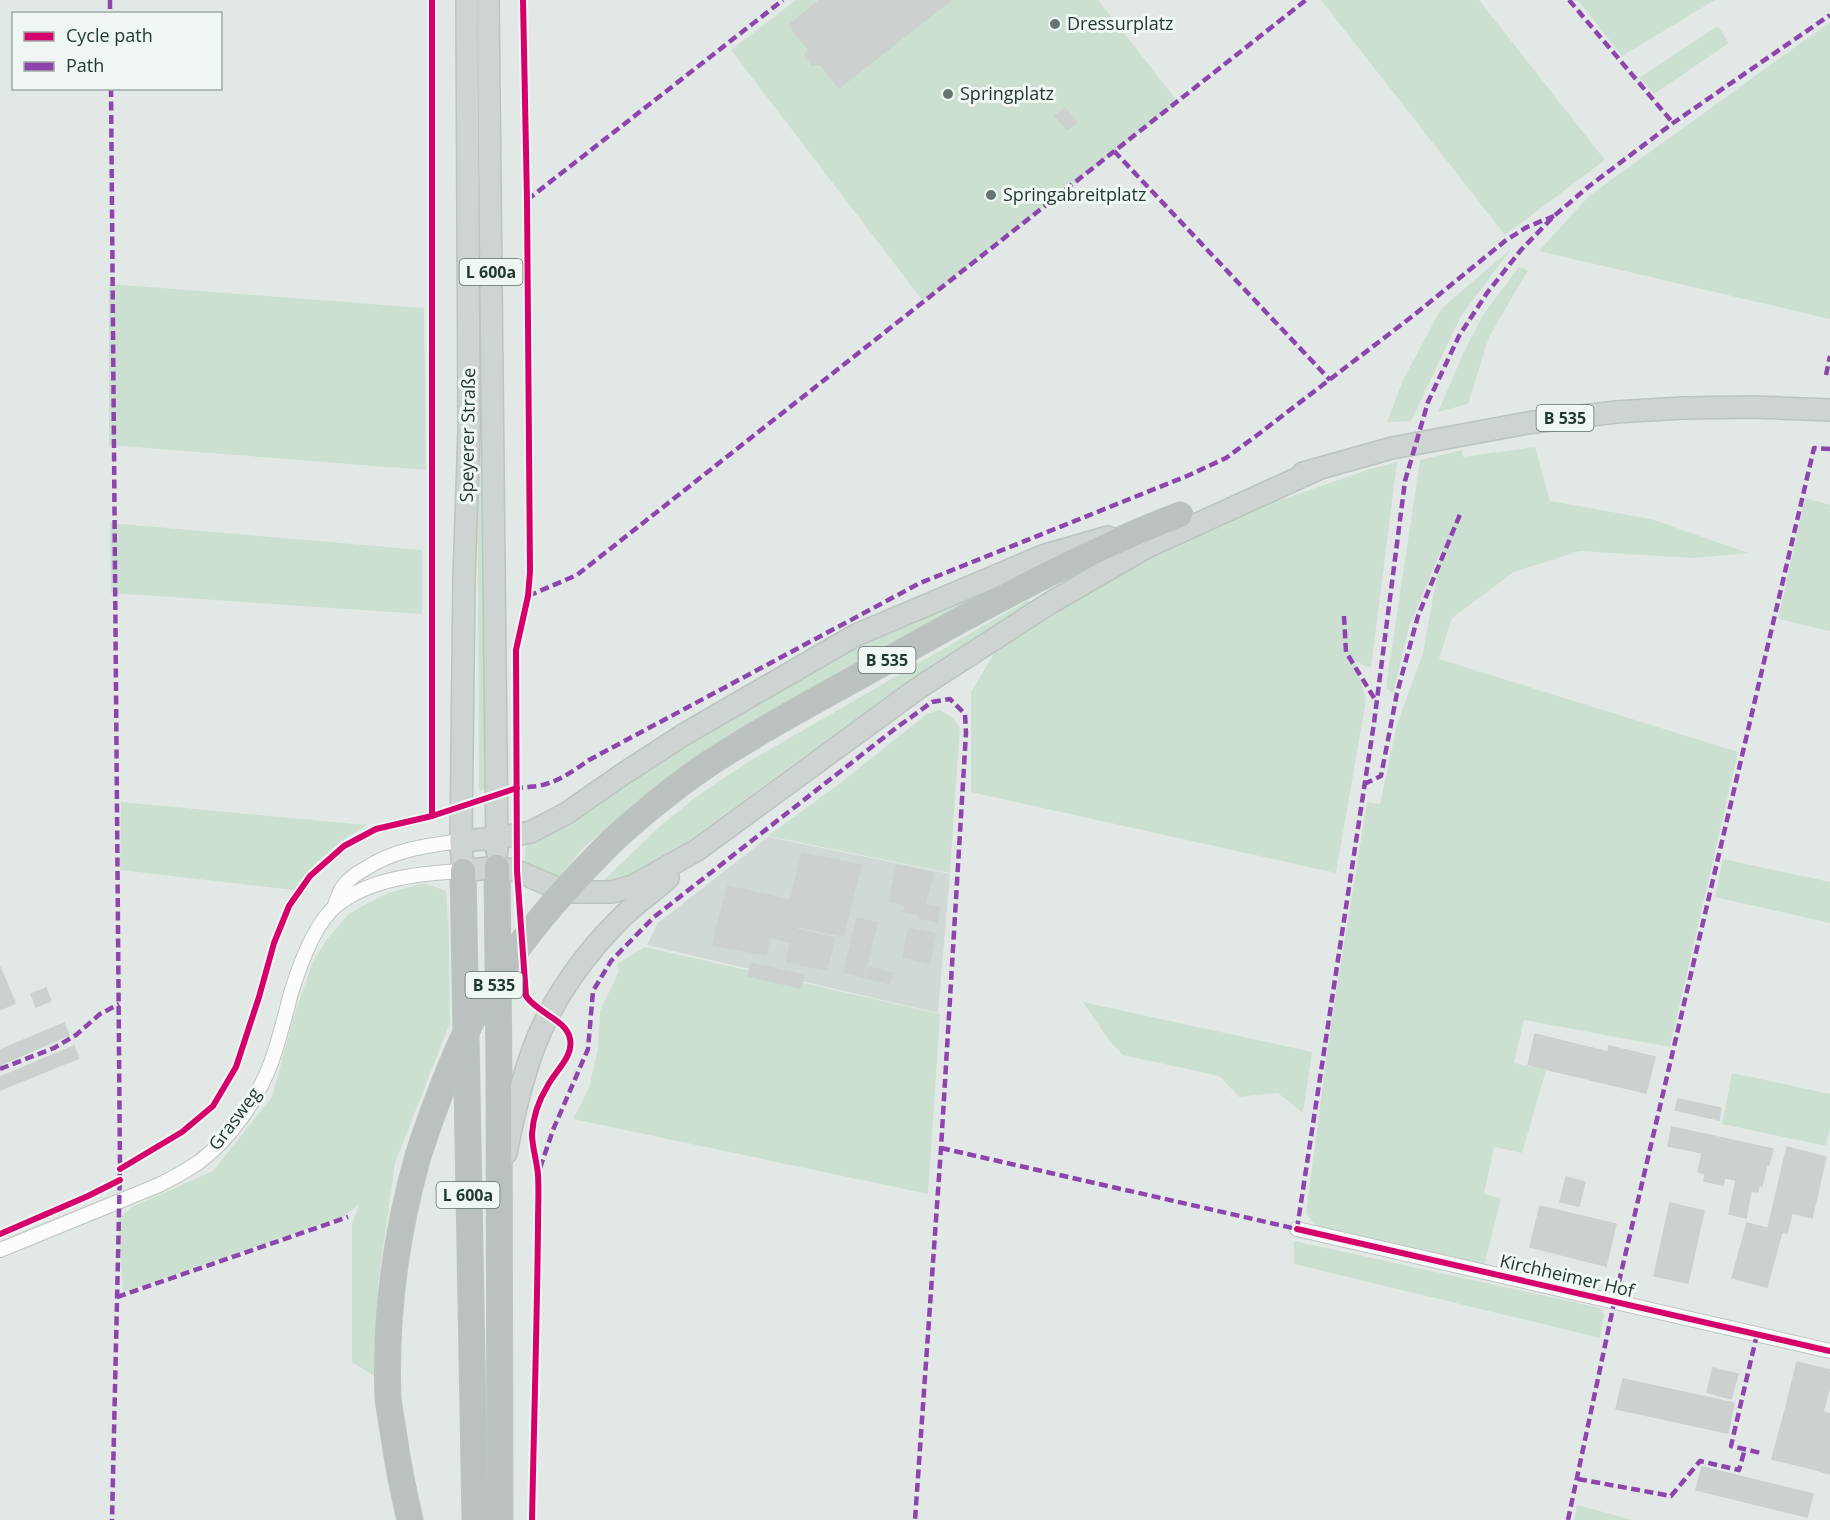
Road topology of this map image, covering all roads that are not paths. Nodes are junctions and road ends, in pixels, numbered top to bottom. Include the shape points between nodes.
1 (466, 0) edge
2 (488, 0) edge
3 (1830, 410) edge
4 (1316, 470) junction
5 (1180, 515) junction
6 (497, 838) junction
7 (461, 841) junction
8 (697, 850) junction
9 (496, 867) junction
10 (463, 871) junction
11 (335, 905) junction
12 (498, 1188) junction
13 (1297, 1229) dead end
14 (0, 1250) edge
15 (1830, 1351) edge
16 (410, 1520) edge
17 (475, 1520) edge
18 (500, 1520) edge

1 - 7 main road, Speyerer Straße / L 600a via 469,430
2 - 6 main road, Speyerer Straße / L 600a
3 - 4 main road, B 535 via 1706,408 1616,412 1449,436
4 - 5 main road, B 535
4 - 8 main road, B 535 via 1147,547 1050,603 917,690
5 - 6 main road via 1045,555 856,635 683,735 567,813 531,831
5 - 16 highway, B 535, bridge via 1058,568 764,729 670,792 613,840 549,907 508,961 469,1026 434,1107 407,1195 389,1319 388,1399
6 - 7 main road
6 - 9 main road, Speyerer Straße / L 600a
7 - 10 main road, Speyerer Straße / L 600a
7 - 11 street, Grasweg via 418,846 373,864 341,888
8 - 9 main road via 633,886 612,892 566,892 517,871
8 - 12 main road, B 535 via 605,936 576,970 551,1012 524,1077
9 - 10 main road
9 - 12 highway, L 600a
10 - 11 street, Grasweg via 423,873 387,882
10 - 17 highway, L 600a
11 - 14 street, Grasweg via 305,954 260,1087 213,1149 184,1172 159,1185
12 - 18 highway, B 535
13 - 15 street, Kirchheimer Hof

